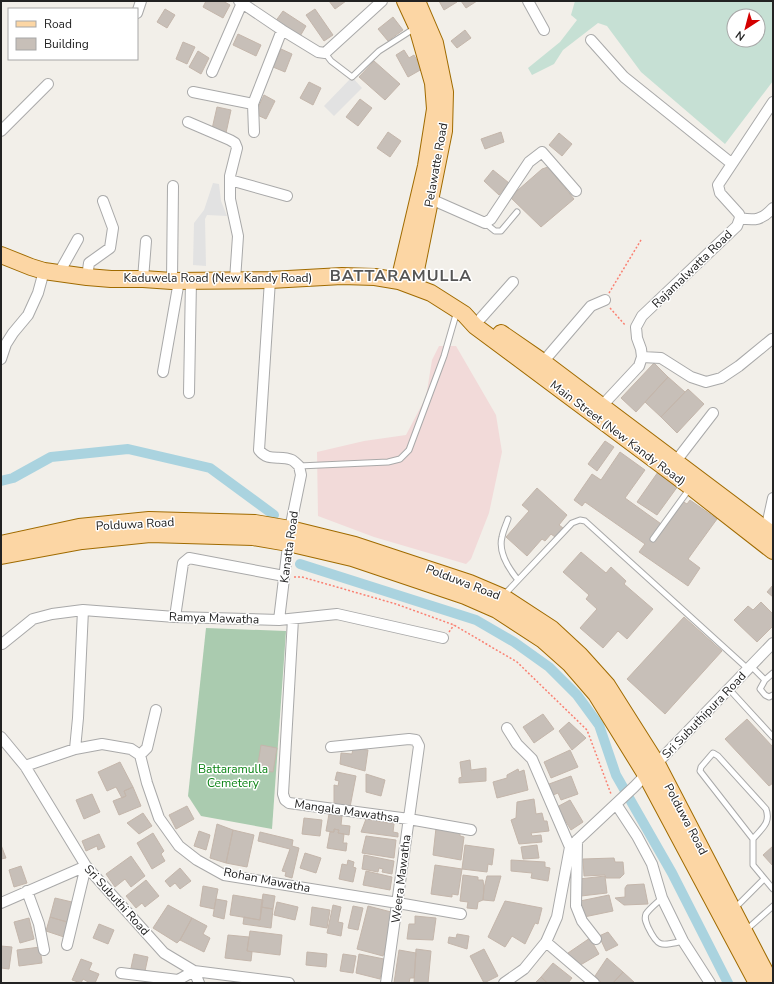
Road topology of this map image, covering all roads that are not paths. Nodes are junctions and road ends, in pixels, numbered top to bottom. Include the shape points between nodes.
1 (382, 1) edge
2 (405, 1) edge
3 (417, 1) edge
4 (528, 1) edge
5 (241, 2) edge
6 (417, 27) junction
7 (282, 30) junction
8 (544, 30) dead end
9 (591, 40) dead end
10 (326, 53) junction
11 (212, 72) dead end
12 (48, 84) dead end
13 (194, 92) dead end
14 (773, 102) edge
15 (253, 104) junction
16 (188, 122) dead end
17 (1, 131) edge
18 (254, 132) dead end
19 (731, 163) junction
20 (230, 180) junction
21 (173, 186) dead end
22 (576, 191) dead end
23 (287, 196) dead end
24 (425, 196) junction
25 (103, 201) dead end
26 (773, 208) edge
27 (517, 212) dead end
28 (740, 218) junction
29 (485, 223) junction
30 (78, 239) dead end
31 (146, 241) dead end
32 (1, 255) edge
33 (411, 258) junction
34 (52, 272) junction
35 (87, 277) junction
36 (375, 277) junction
37 (143, 279) junction
38 (235, 280) junction
39 (270, 280) junction
40 (181, 281) junction
41 (513, 282) dead end
42 (406, 283) junction
43 (431, 293) junction
44 (605, 300) road end
45 (461, 312) junction
46 (480, 318) junction
47 (772, 339) edge
48 (642, 357) junction
49 (1, 359) edge
50 (543, 362) junction
51 (163, 372) dead end
52 (189, 394) dead end
53 (598, 411) junction
54 (713, 414) dead end
55 (676, 462) junction
56 (300, 470) junction
57 (691, 487) junction
58 (773, 498) edge
59 (508, 519) dead end
60 (770, 532) edge
61 (289, 536) junction
62 (653, 539) dead end
63 (1, 544) edge
64 (773, 551) edge
65 (1, 556) edge
66 (284, 576) junction
67 (518, 580) junction
68 (500, 603) junction
69 (83, 610) junction
70 (175, 617) junction
71 (293, 619) junction
72 (279, 620) junction
73 (443, 638) dead end
74 (1, 642) edge
75 (773, 643) edge
76 (749, 668) junction
77 (773, 673) edge
78 (765, 680) junction
79 (729, 689) junction
80 (773, 695) edge
81 (156, 710) dead end
82 (507, 728) dead end
83 (1, 737) edge
84 (773, 737) edge
85 (331, 747) dead end
86 (74, 749) junction
87 (140, 754) junction
88 (25, 766) junction
89 (652, 770) junction
90 (618, 802) junction
91 (409, 819) junction
92 (470, 830) dead end
93 (753, 839) junction
94 (574, 844) junction
95 (86, 866) junction
96 (764, 879) junction
97 (773, 889) edge
98 (27, 891) junction
99 (662, 898) junction
100 (1, 903) edge
101 (398, 903) junction
102 (773, 906) edge
103 (461, 914) dead end
104 (728, 914) junction
105 (739, 936) junction
106 (596, 939) dead end
107 (683, 941) junction
108 (546, 942) junction
109 (67, 946) dead end
110 (44, 950) dead end
111 (194, 971) junction
112 (121, 973) dead end
113 (199, 983) edge
114 (288, 983) edge
115 (386, 983) edge
116 (504, 983) edge
117 (594, 983) edge
118 (710, 983) edge
119 (757, 983) edge
120 (771, 983) edge

1 - 10 street
2 - 6 main road, Pelawatte Road
3 - 24 main road, Pelawatte Road via 435,43 445,92 444,131
4 - 8 street
5 - 7 street
5 - 11 street
6 - 10 lane via 379,51 352,77
6 - 24 main road, Pelawatte Road via 433,83 435,109 426,166
7 - 10 street via 318,52
7 - 15 street
9 - 19 street via 624,77
12 - 17 street
13 - 15 street
14 - 19 street, Rajamalwatta Road
15 - 18 street
16 - 20 street via 234,143 237,148
19 - 28 street, Rajamalwatta Road via 718,184 720,193
20 - 23 street
20 - 38 street via 230,200 238,236
21 - 40 street
22 - 29 street via 542,152 529,162 491,219
24 - 29 street
24 - 33 main road, Pelawatte Road
25 - 35 street via 113,228 110,248 89,263
26 - 28 street via 765,217 752,220
27 - 29 lane via 501,231 495,231
28 - 48 street, Rajamalwatta Road via 737,226 642,316 636,327
30 - 34 street
31 - 37 street
32 - 34 main road, Kaduwela Road (New Kandy Road)
33 - 36 main road
33 - 42 main road, Pelawatte Road
33 - 43 main road
34 - 35 main road, Kaduwela Road (New Kandy Road)
34 - 49 street via 28,315 6,344
35 - 37 main road, Kaduwela Road (New Kandy Road)
36 - 39 main road, Kaduwela Road (New Kandy Road)
36 - 42 main road, Kaduwela Road (New Kandy Road)
37 - 40 main road, Kaduwela Road (New Kandy Road)
38 - 39 main road, Kaduwela Road (New Kandy Road)
38 - 40 main road, Kaduwela Road (New Kandy Road)
39 - 56 street via 259,450 271,458 291,459
40 - 51 street
40 - 52 street
41 - 46 street
42 - 43 main road, Main Street (New Kandy Road)
43 - 45 main road, Main Street (New Kandy Road)
44 - 50 street via 591,306
45 - 46 main road, Main Street (New Kandy Road)
45 - 53 main road, Main Street (New Kandy Road) via 475,326
45 - 56 lane via 409,450 400,459
46 - 50 main road, Main Street (New Kandy Road)
47 - 48 street via 722,378 706,382 691,377 661,358
48 - 53 street via 639,366
50 - 53 main road, Main Street (New Kandy Road)
53 - 55 main road, Main Street (New Kandy Road)
53 - 57 main road, Main Street (New Kandy Road)
54 - 55 street
55 - 60 main road, Main Street (New Kandy Road)
56 - 61 street, Kanatta Road
57 - 62 lane
57 - 64 main road, Main Street (New Kandy Road)
58 - 60 street
59 - 67 lane via 501,538 503,554
61 - 63 main road, Polduwa Road via 255,523 149,520 79,527
61 - 65 main road, Polduwa Road via 150,534 82,541
61 - 66 street, Kanatta Road
61 - 68 main road, Polduwa Road via 355,545 470,583
66 - 70 street via 189,558 183,563
66 - 72 street, Kanatta Road
67 - 68 lane
67 - 76 lane via 572,523 585,521
68 - 89 main road, Polduwa Road via 552,629 580,654 607,685
69 - 70 street, Ramya Mawatha
69 - 74 street, Ramya Mawatha via 33,619
69 - 86 street
70 - 72 street, Ramya Mawatha
71 - 72 street, Ramya Mawatha
71 - 73 street, Ramya Mawatha via 337,614
71 - 91 street, Mangala Mawathsa via 283,794 285,800 289,803
75 - 76 street, Sri Subuthipura Road
76 - 78 lane
76 - 79 street, Sri Subuthipura Road
77 - 78 lane
78 - 80 lane via 760,689 769,697
79 - 84 lane
79 - 89 street, Sri Subuthipura Road
81 - 87 street via 147,748
82 - 94 street via 517,744 532,759
83 - 88 street, Sri Subuthi Road
85 - 91 street, Weera Mawatha via 416,740 419,746
86 - 87 street via 102,744 131,749
86 - 88 street
87 - 101 street, Rohan Mawatha via 159,818 180,846 197,860 224,875
88 - 95 street, Sri Subuthi Road
89 - 90 street, Sri Subuthipura Road
89 - 104 main road, Polduwa Road
90 - 94 street
90 - 99 street via 652,864
91 - 92 street, Mangala Mawathsa
91 - 101 street, Weera Mawatha
93 - 93 lane via 768,821 766,809 713,753 700,771
93 - 96 lane via 753,865
94 - 106 street via 578,915
94 - 108 street via 557,917
95 - 98 street
95 - 109 street
95 - 111 street, Sri Subuthi Road via 164,953
96 - 97 lane
96 - 104 lane
98 - 100 street
98 - 110 street via 39,924
99 - 107 street
99 - 107 lane via 646,916 645,921 654,940 665,945
101 - 103 street, Rohan Mawatha
101 - 115 street, Weera Mawatha
102 - 105 lane
104 - 105 main road, Polduwa Road
105 - 119 main road, Polduwa Road
105 - 120 main road, Polduwa Road
107 - 118 street
108 - 116 street via 524,969
108 - 117 street
111 - 112 street via 178,980
111 - 113 street
111 - 114 street, Sri Subuthi Road

